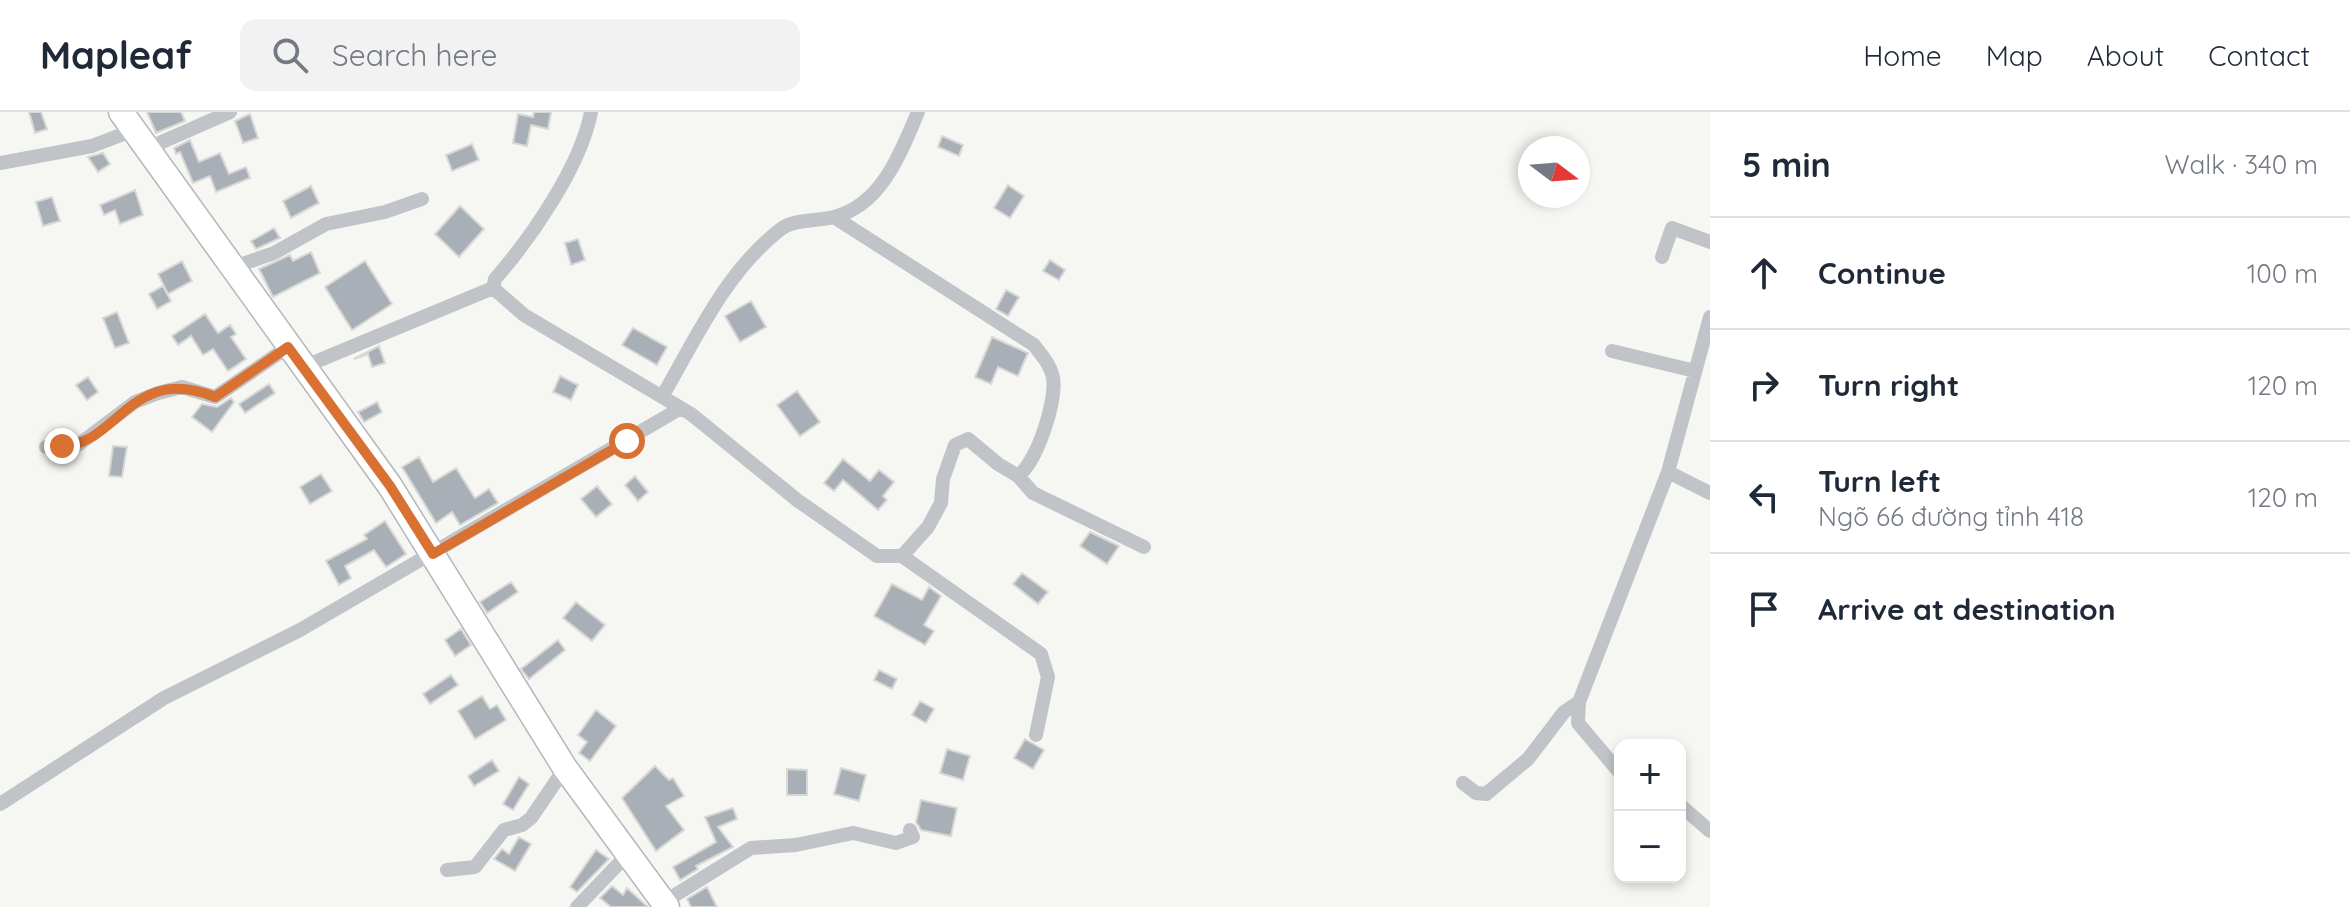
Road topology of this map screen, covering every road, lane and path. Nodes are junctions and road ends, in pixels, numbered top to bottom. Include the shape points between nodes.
1 (230, 112) edge
2 (591, 112) edge
3 (918, 112) edge
4 (134, 130) edge
5 (0, 163) edge
6 (422, 199) dead end
7 (834, 217) junction
8 (1710, 242) edge
9 (1662, 257) dead end
10 (234, 267) junction
11 (493, 288) junction
12 (1710, 317) edge
13 (288, 347) junction
14 (1612, 351) dead end
15 (1701, 366) edge
16 (303, 367) junction
17 (662, 397) junction
18 (681, 408) junction
19 (46, 447) dead end
20 (1668, 472) junction
21 (1018, 476) junction
22 (1710, 493) edge
23 (1144, 547) dead end
24 (433, 554) junction
25 (902, 556) junction
26 (1579, 702) junction
27 (1036, 735) dead end
28 (1614, 766) edge
29 (565, 768) junction
30 (1463, 783) dead end
31 (0, 804) edge
32 (1686, 810) edge
33 (910, 830) dead end
34 (1710, 831) edge
35 (627, 855) junction
36 (447, 870) dead end
37 (666, 905) edge
38 (577, 907) edge

1 - 4 street
2 - 11 street via 547,207
3 - 7 street via 895,166 867,199
4 - 5 street via 92,146
4 - 10 main road
6 - 10 street via 326,224 274,253
7 - 17 street via 784,226 753,254 717,300
7 - 21 street via 1034,345 1049,365 1052,402 1033,460
8 - 9 street via 1672,228
10 - 13 main road
11 - 16 street
11 - 17 street via 524,315
12 - 15 street
13 - 16 main road
13 - 19 street via 215,397 182,387 158,393 135,402 78,445
14 - 15 street
15 - 20 street
16 - 24 main road
17 - 18 street
18 - 24 street
18 - 25 street via 877,556
20 - 22 street
20 - 26 street
21 - 23 street via 1033,493
21 - 25 street via 968,439 955,445 941,503
24 - 29 main road
24 - 31 street via 300,630 164,698
25 - 27 street via 1041,654 1048,677
26 - 28 street via 1578,723
26 - 30 street via 1564,712 1528,759 1486,794
29 - 35 main road
29 - 36 street via 531,818 504,830 475,867
32 - 34 street
33 - 37 street via 913,837 896,843 853,833 751,848
35 - 37 main road
35 - 38 street

